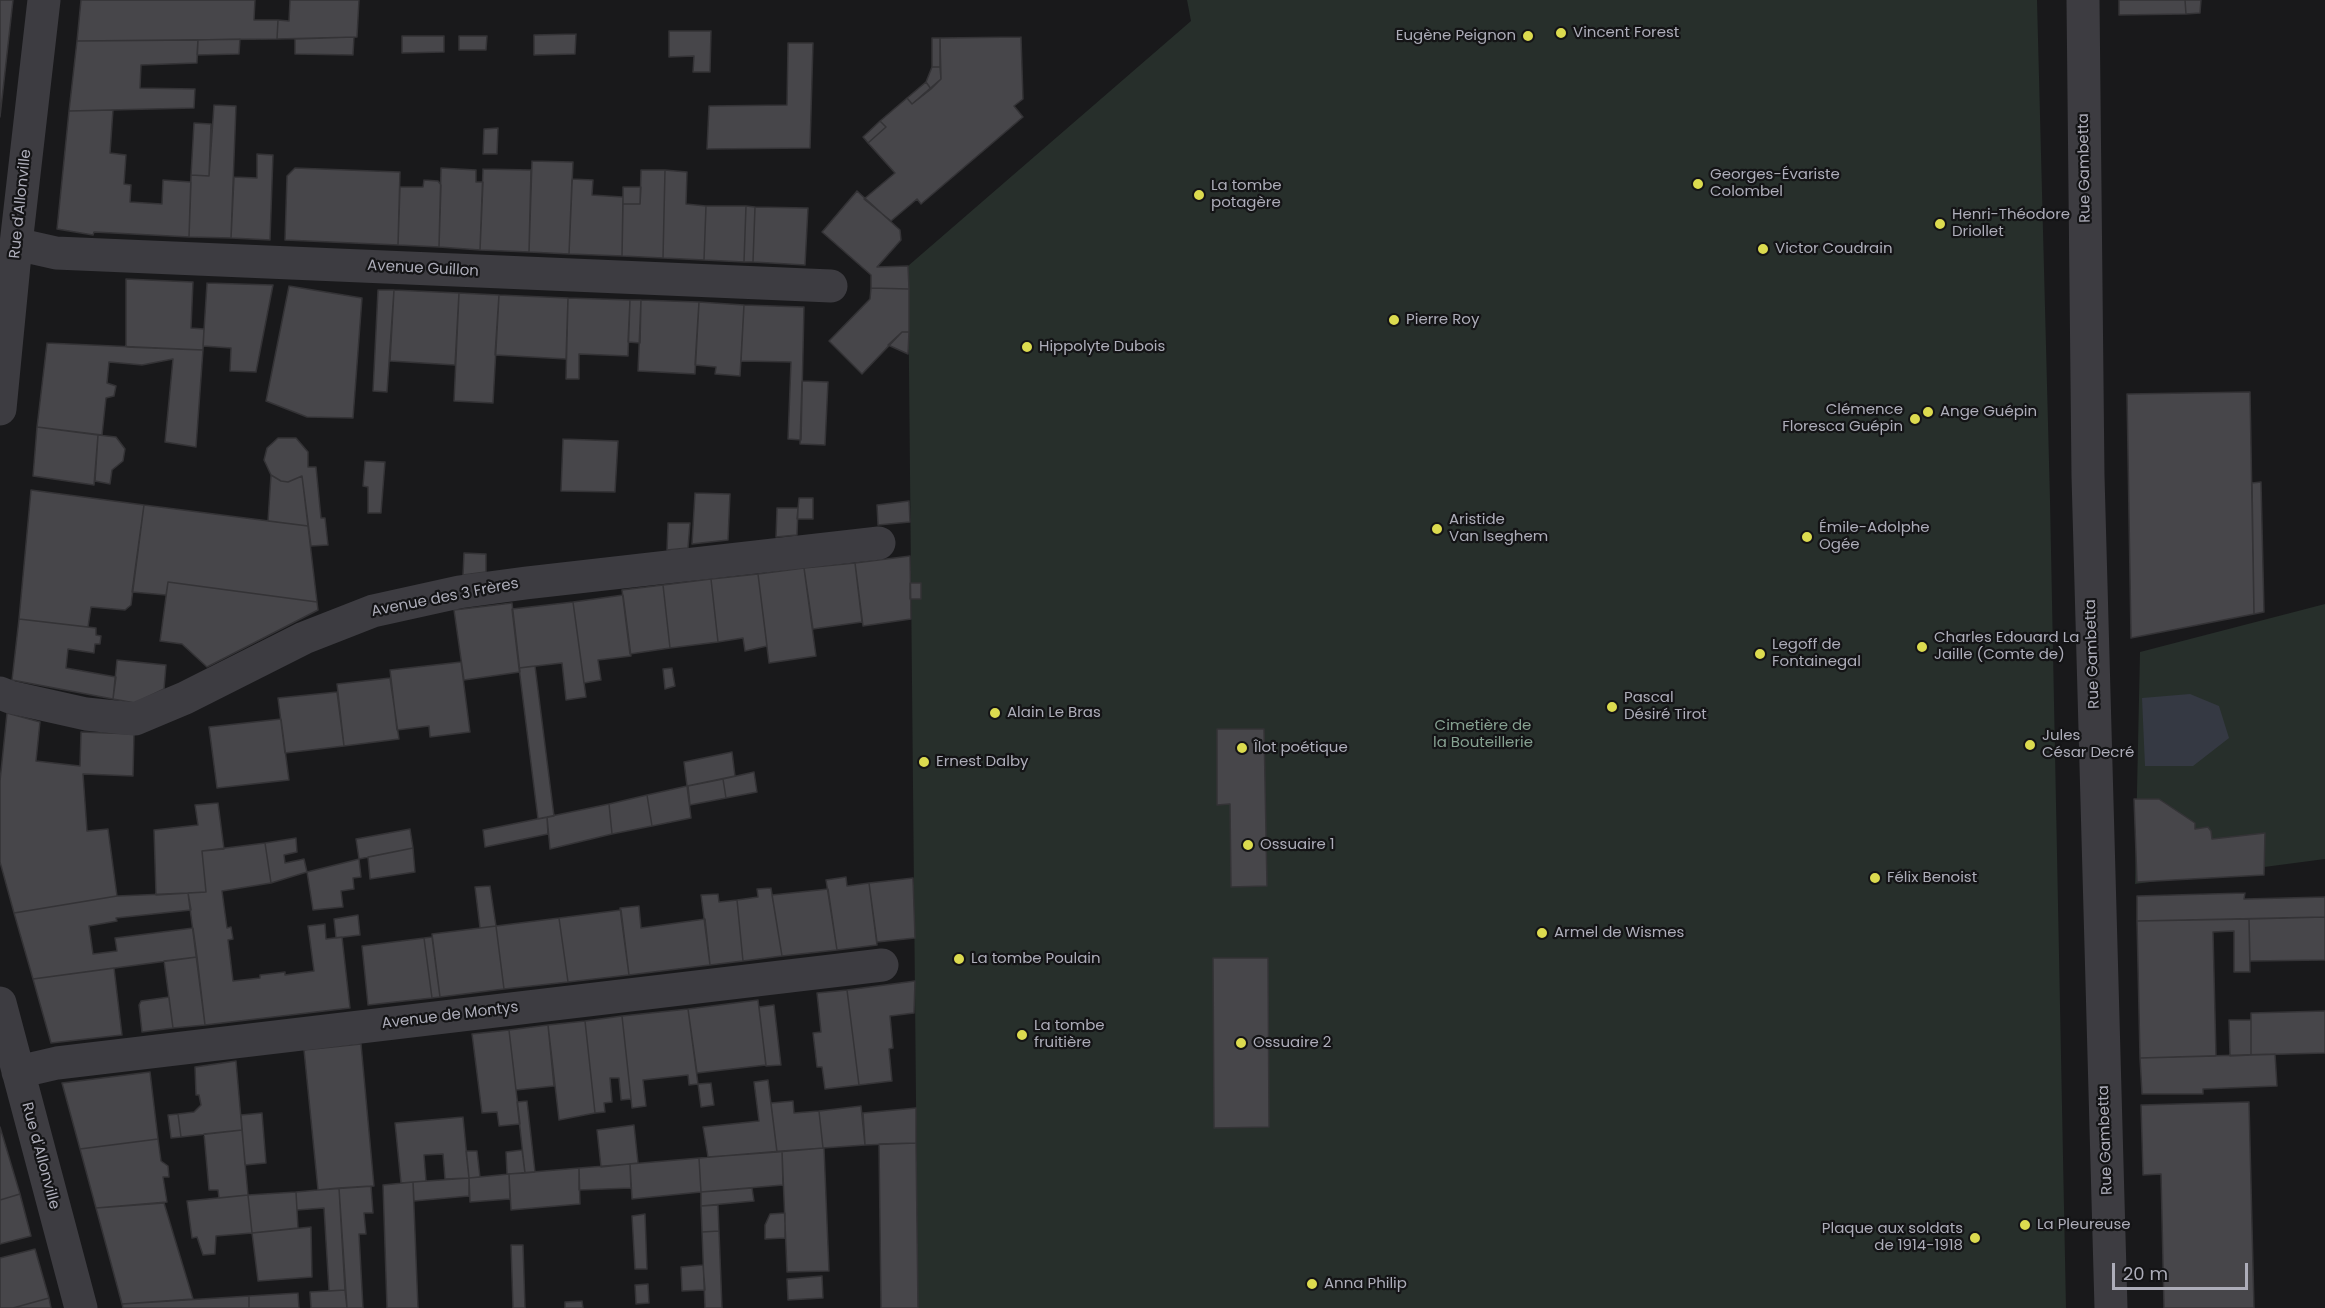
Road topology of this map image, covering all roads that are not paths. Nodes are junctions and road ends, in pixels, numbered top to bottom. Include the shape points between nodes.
1 (44, 0) edge
2 (2083, 0) edge
3 (16, 244) junction
4 (831, 286) dead end
5 (0, 409) edge
6 (879, 543) dead end
7 (0, 693) edge
8 (882, 965) dead end
9 (0, 1003) edge
10 (18, 1072) junction
11 (81, 1308) edge
12 (2111, 1308) edge

1 - 3 street, Rue d'Allonville
2 - 12 street, Rue Gambetta via 2089,498
3 - 4 street, Avenue Guillon via 56,253
3 - 5 street, Rue d'Allonville
6 - 7 street, Avenue des 3 Frères via 526,583 373,610 304,638 135,719 86,714
8 - 10 street, Avenue de Montys via 69,1062
9 - 10 street, Rue d'Allonville
10 - 11 street, Rue d'Allonville

